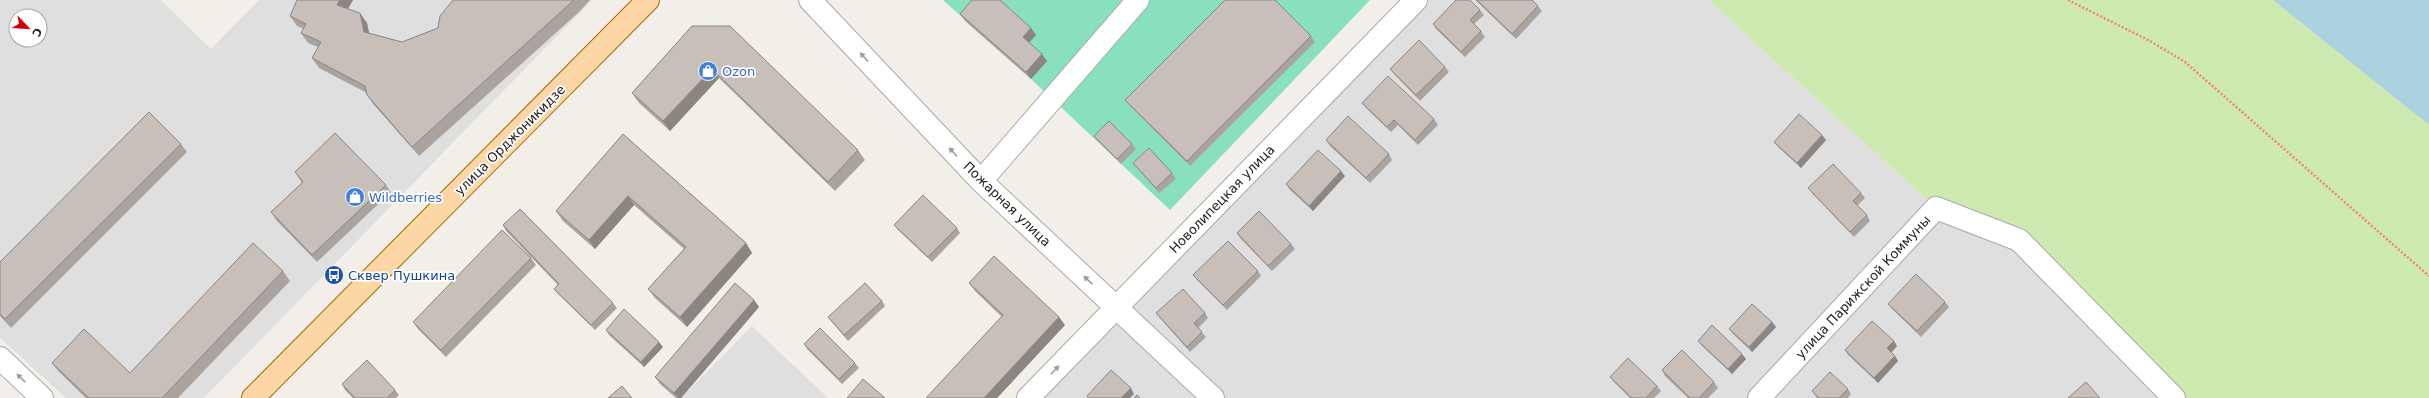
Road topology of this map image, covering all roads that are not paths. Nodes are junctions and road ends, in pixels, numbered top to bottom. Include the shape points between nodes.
1 (648, 0) edge
2 (810, 0) edge
3 (1138, 0) edge
4 (1416, 0) edge
5 (981, 181) junction
6 (1116, 307) junction
7 (0, 358) edge
8 (42, 398) edge
9 (253, 398) edge
10 (1028, 398) edge
11 (1213, 398) edge
12 (1760, 398) edge
13 (2174, 398) edge

1 - 9 main road, улица Орджоникидзе
5 -> 2 street, Пожарная улица
3 - 5 street
4 - 6 street, Новолипецкая улица
6 -> 5 street, Пожарная улица
10 -> 6 street, Новолипецкая улица
6 - 11 street, Пожарная улица
8 -> 7 street
12 - 13 street, улица Парижской Коммуны via 1936,208 2019,240

